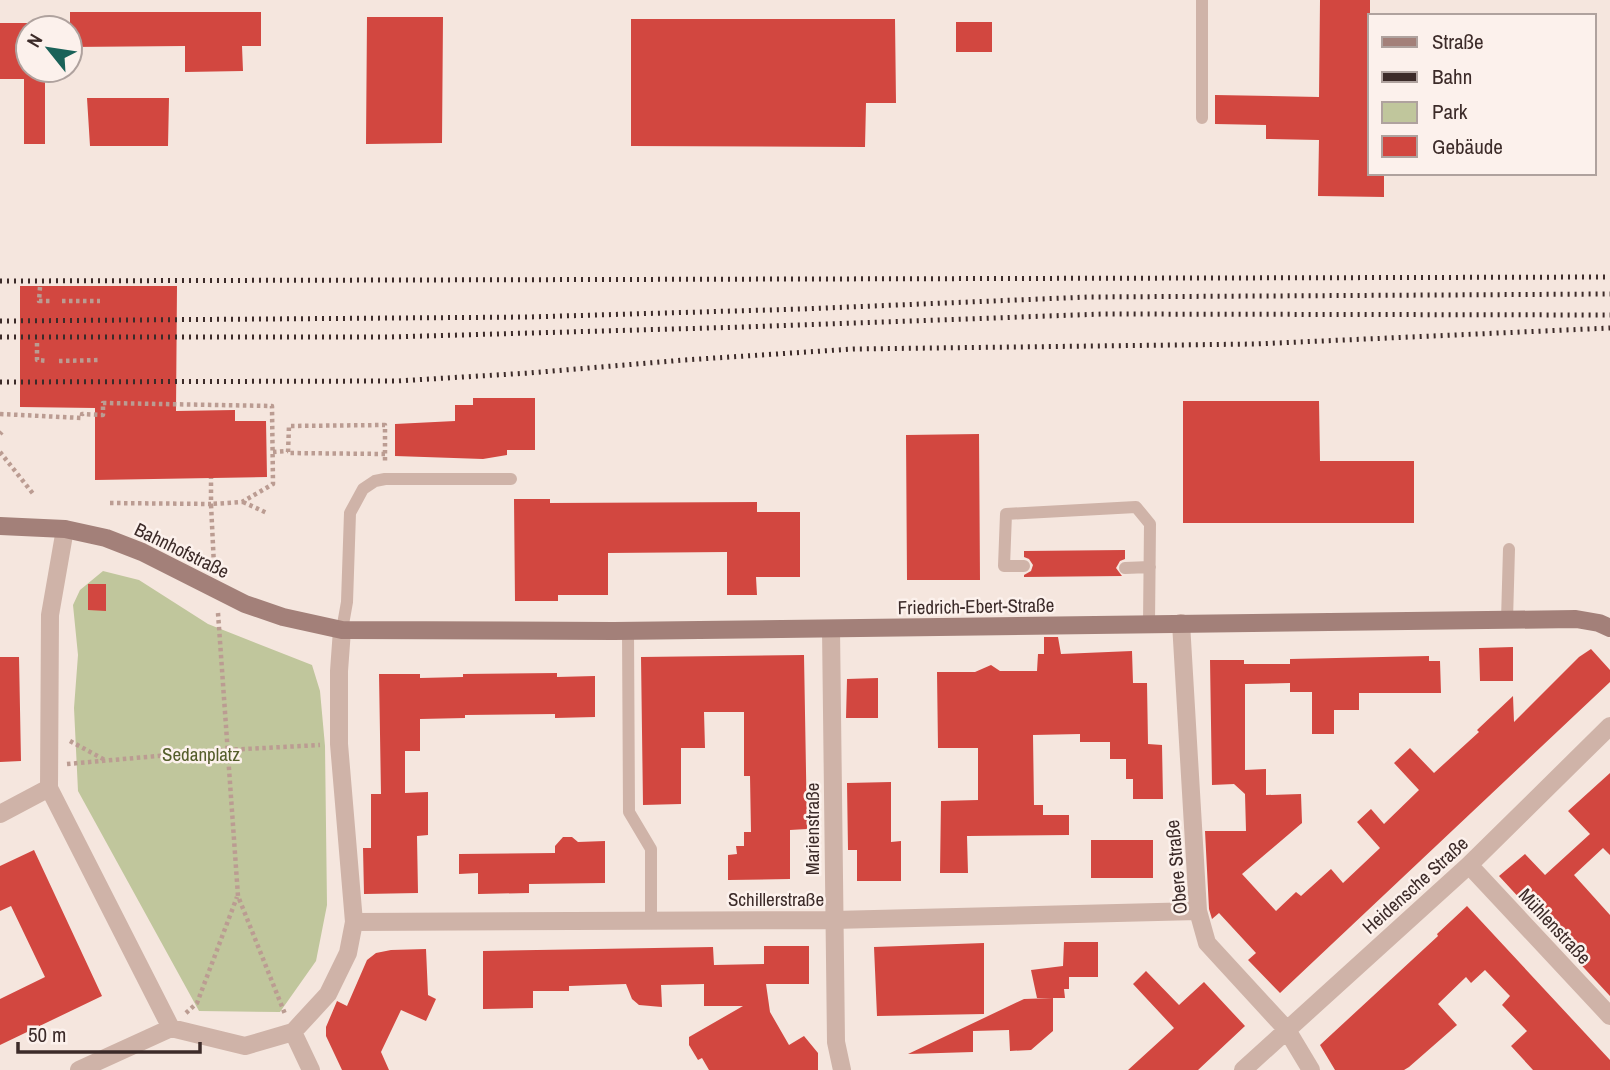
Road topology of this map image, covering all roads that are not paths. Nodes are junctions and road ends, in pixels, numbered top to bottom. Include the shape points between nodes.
1 (1202, 0) edge
2 (1202, 118) dead end
3 (511, 479) dead end
4 (0, 526) edge
5 (65, 529) junction
6 (1509, 549) dead end
7 (1024, 566) dead end
8 (1125, 568) dead end
9 (1150, 568) junction
10 (1507, 620) junction
11 (1149, 623) junction
12 (1181, 623) junction
13 (1610, 628) edge
14 (831, 629) junction
15 (342, 630) junction
16 (628, 631) junction
17 (1610, 726) edge
18 (49, 788) junction
19 (0, 814) edge
20 (1469, 865) junction
21 (1198, 911) junction
22 (651, 920) junction
23 (833, 920) junction
24 (354, 922) junction
25 (1610, 1016) edge
26 (171, 1028) junction
27 (1287, 1030) junction
28 (293, 1032) junction
29 (79, 1070) edge
30 (311, 1070) edge
31 (842, 1070) edge
32 (1243, 1070) edge
33 (1311, 1070) edge

1 - 2 lane
3 - 15 lane via 385,479 363,489 349,513
4 - 5 main road, Bahnhofstraße
5 - 15 main road, Bahnhofstraße via 142,552 245,604
5 - 18 street via 50,615
6 - 10 lane
7 - 9 lane via 1004,566 1006,514 1136,507 1150,524
8 - 9 lane
9 - 11 lane
10 - 12 main road, Friedrich-Ebert-Straße
10 - 13 main road, Friedrich-Ebert-Straße via 1576,619
11 - 12 main road, Friedrich-Ebert-Straße
11 - 14 main road, Friedrich-Ebert-Straße
12 - 21 street, Obere Straße
14 - 16 main road, Friedrich-Ebert-Straße
14 - 23 street, Marienstraße
15 - 16 main road, Friedrich-Ebert-Straße
15 - 24 street via 339,744
16 - 22 lane via 629,812 651,849
17 - 20 street, Heidensche Straße
18 - 19 street
18 - 26 street
20 - 25 street, Mühlenstraße
20 - 27 street, Heidensche Straße
21 - 23 street, Schillerstraße
21 - 27 street, Obere Straße via 1207,943
22 - 23 street, Schillerstraße
22 - 24 street, Schillerstraße
23 - 31 street, Marienstraße via 836,1042
24 - 28 street via 348,953 328,994
26 - 28 street via 245,1046
26 - 29 street
27 - 32 street, Heidensche Straße
27 - 33 street, Obere Straße
28 - 30 street

